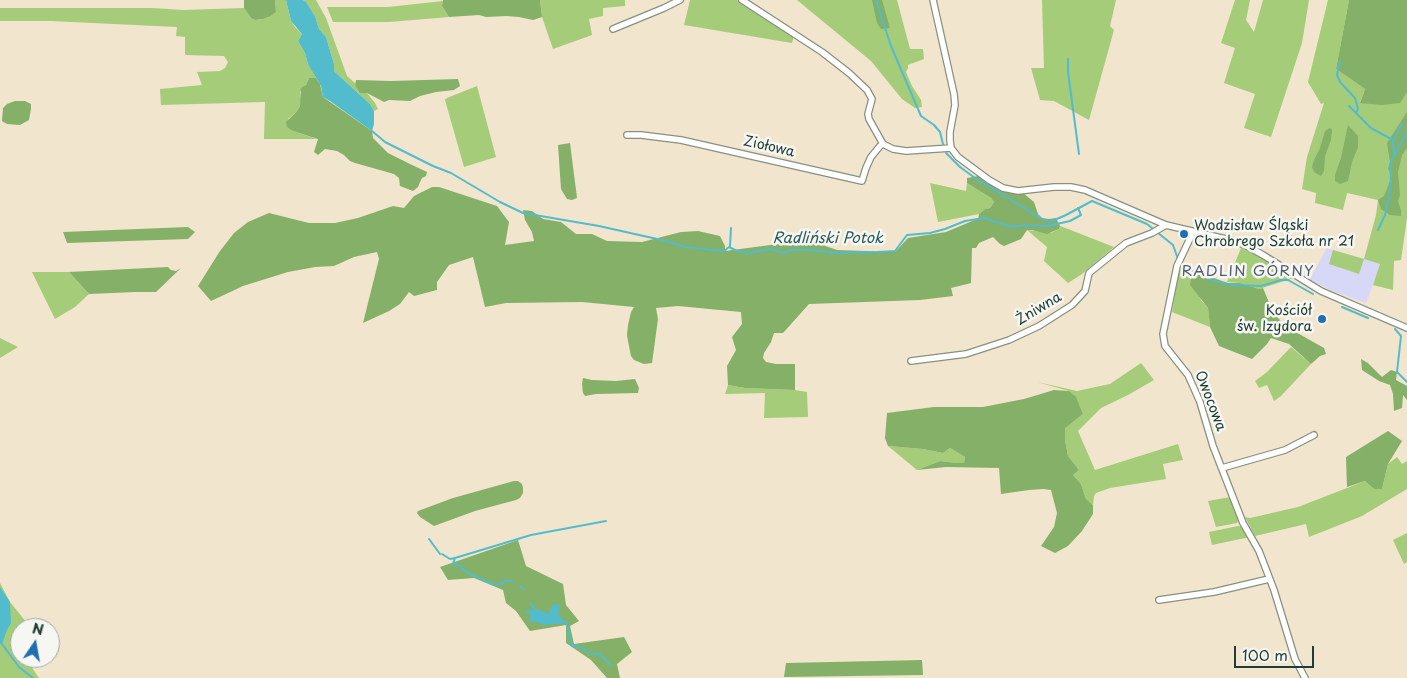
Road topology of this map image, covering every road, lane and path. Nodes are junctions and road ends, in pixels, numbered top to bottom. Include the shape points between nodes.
1 (680, 0) edge
2 (742, 0) edge
3 (933, 0) edge
4 (613, 29) dead end
5 (627, 135) dead end
6 (883, 144) junction
7 (951, 148) junction
8 (1166, 225) junction
9 (1193, 232) junction
10 (1407, 328) edge
11 (911, 361) dead end
12 (1314, 435) dead end
13 (1222, 468) junction
14 (1269, 579) junction
15 (1159, 600) dead end
16 (1305, 678) edge

1 - 4 street
2 - 6 street via 822,52 867,90 872,99 869,119
3 - 7 street via 954,94
5 - 6 street, Ziołowa via 682,140 862,181 871,157
6 - 7 street via 906,151
7 - 8 street via 972,168 1002,188 1018,191 1071,187 1085,190
8 - 9 street
8 - 11 street, Żniwna via 1126,243 1089,273 1085,291 1072,305 1039,326 966,354
9 - 10 street via 1247,246 1321,291
9 - 13 street, Owocowa via 1177,266 1163,334 1166,346 1188,375 1200,402
12 - 13 street via 1285,450
13 - 14 street, Owocowa
14 - 15 street
14 - 16 street, Owocowa via 1295,659

